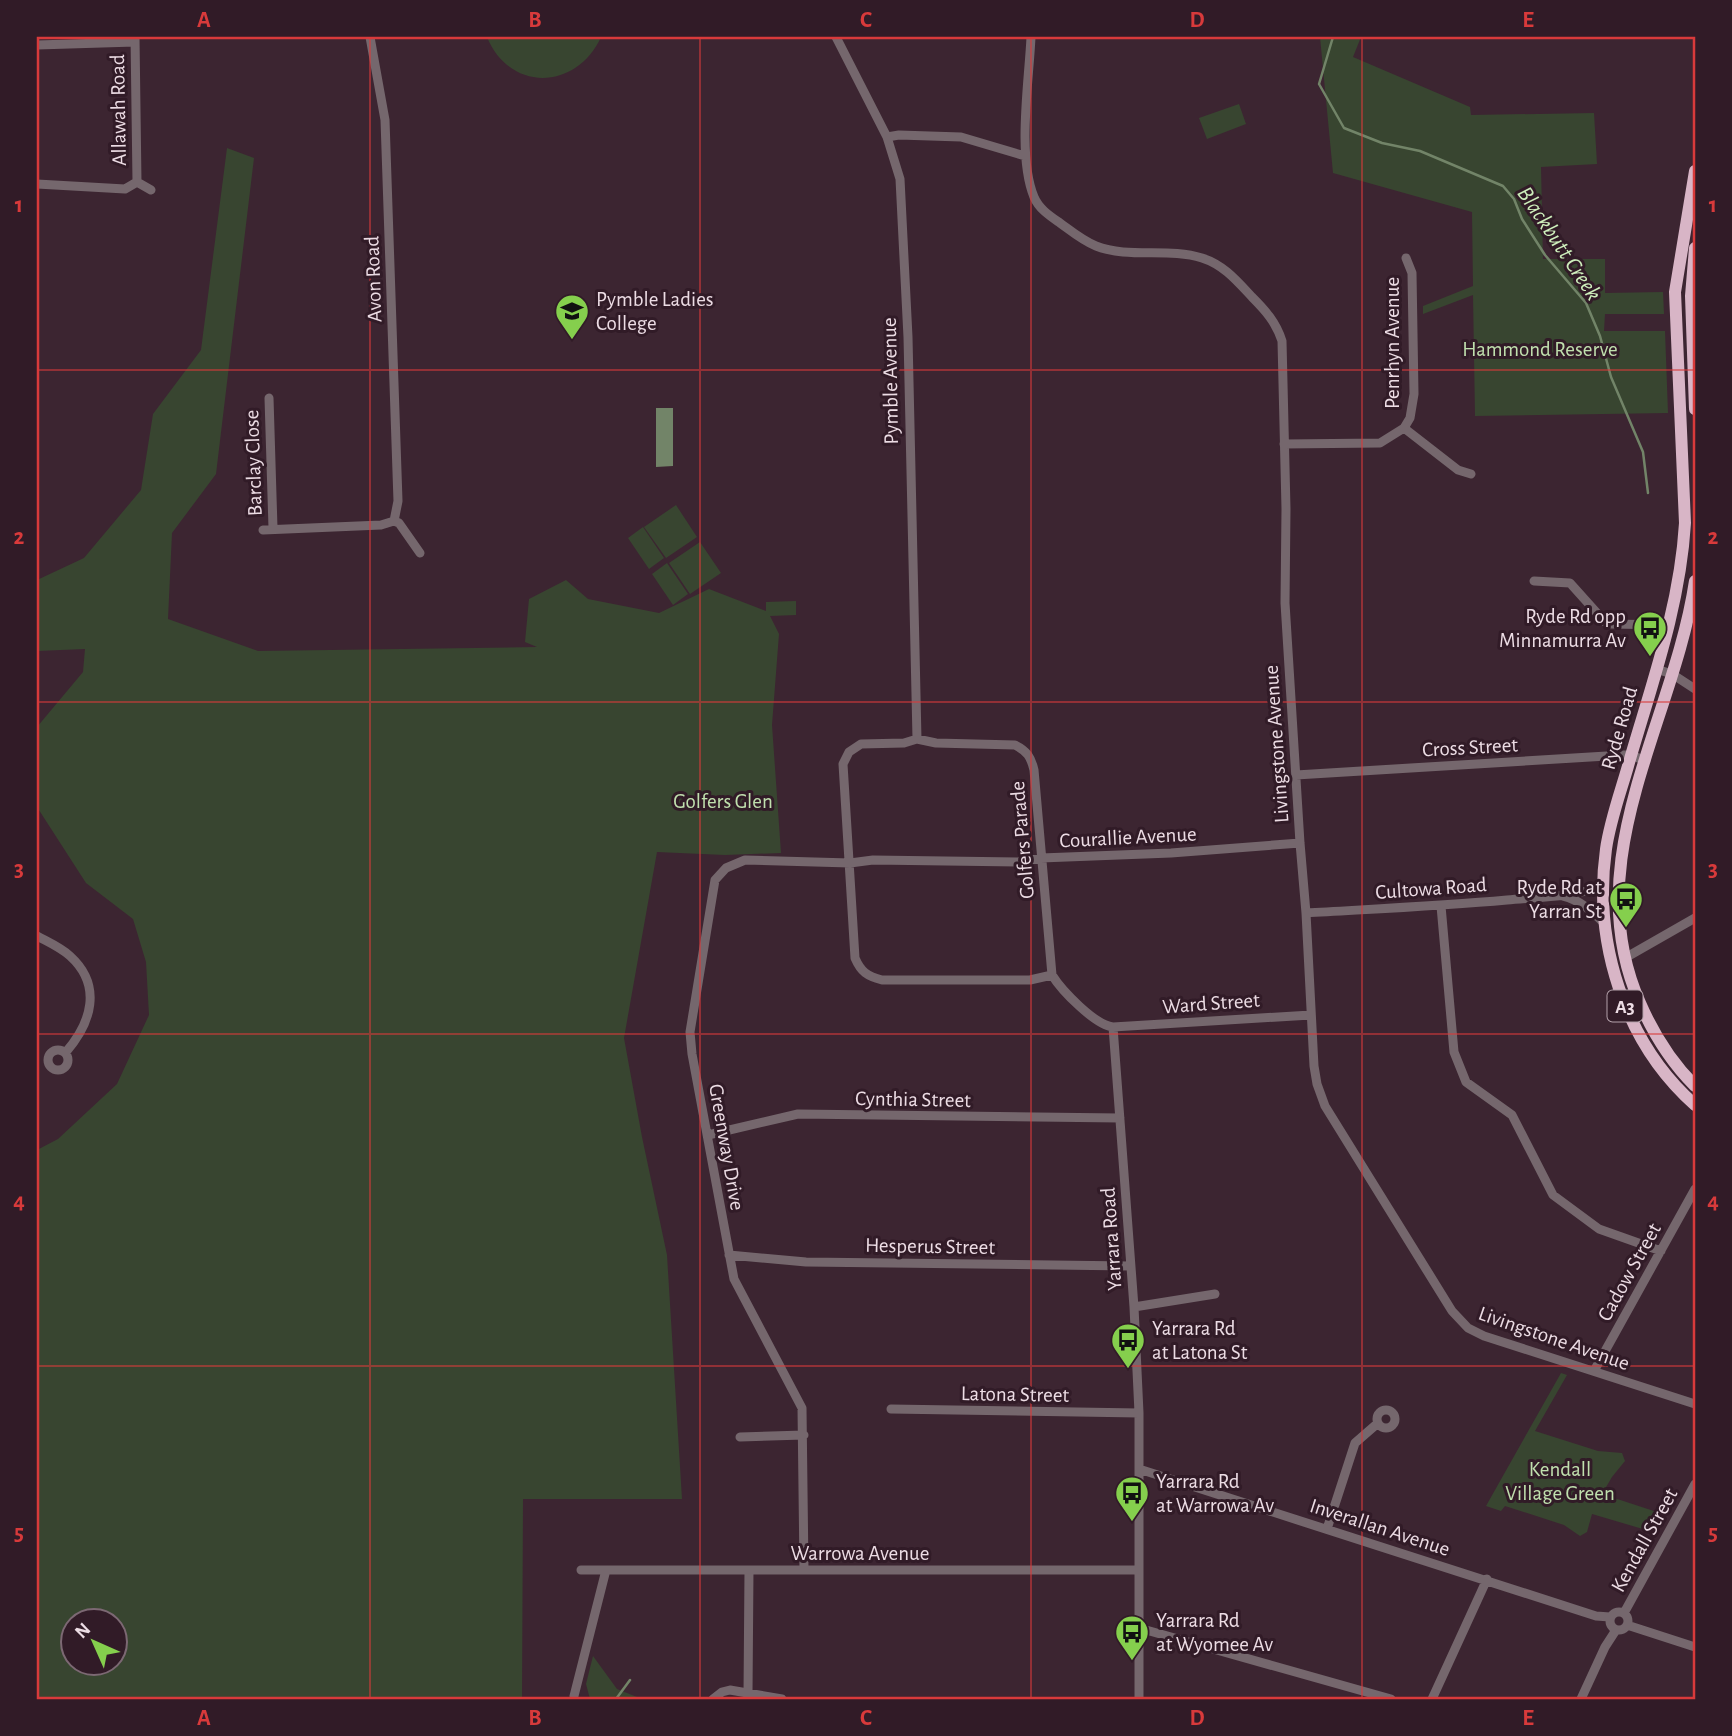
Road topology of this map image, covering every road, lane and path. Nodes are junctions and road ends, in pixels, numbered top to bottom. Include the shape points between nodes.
1 (370, 37) edge
2 (836, 37) edge
3 (1031, 37) edge
4 (135, 40) edge
5 (37, 45) edge
6 (887, 137) junction
7 (1025, 156) junction
8 (1695, 171) edge
9 (137, 182) junction
10 (37, 184) edge
11 (151, 190) dead end
12 (1695, 248) edge
13 (1406, 258) dead end
14 (269, 398) dead end
15 (1695, 409) edge
16 (1404, 428) junction
17 (1284, 444) junction
18 (1471, 474) dead end
19 (394, 521) junction
20 (420, 553) dead end
21 (1534, 581) dead end
22 (1695, 581) edge
23 (1669, 625) junction
24 (1656, 669) junction
25 (1672, 674) junction
26 (1695, 689) edge
27 (918, 739) junction
28 (1631, 755) junction
29 (1646, 761) junction
30 (1296, 775) junction
31 (1300, 844) junction
32 (1041, 858) junction
33 (873, 860) joint
34 (850, 863) junction
35 (1603, 886) junction
36 (1558, 895) junction
37 (1441, 906) junction
38 (1307, 913) junction
39 (1695, 918) edge
40 (1605, 924) junction
41 (37, 936) edge
42 (1625, 958) junction
43 (1052, 975) junction
44 (1311, 1015) junction
45 (1113, 1027) junction
46 (66, 1052) dead end
47 (1695, 1086) edge
48 (1695, 1105) edge
49 (1120, 1118) junction
50 (708, 1135) junction
51 (1695, 1189) edge
52 (1661, 1251) junction
53 (729, 1255) junction
54 (1130, 1266) junction
55 (1215, 1294) dead end
56 (1134, 1307) junction
57 (1594, 1371) junction
58 (1695, 1404) edge
59 (891, 1409) dead end
60 (1139, 1413) junction
61 (1378, 1423) dead end
62 (804, 1436) junction
63 (740, 1437) dead end
64 (1139, 1469) junction
65 (1695, 1484) edge
66 (1327, 1529) junction
67 (581, 1570) dead end
68 (606, 1570) junction
69 (749, 1570) junction
70 (804, 1570) junction
71 (1139, 1570) junction
72 (1487, 1579) junction
73 (1623, 1613) junction
74 (1610, 1617) junction
75 (1627, 1625) junction
76 (1139, 1629) junction
77 (1616, 1630) junction
78 (1695, 1647) edge
79 (748, 1693) junction
80 (574, 1696) dead end
81 (713, 1699) edge
82 (782, 1699) edge
83 (1139, 1699) edge
84 (1391, 1699) edge
85 (1432, 1699) edge
86 (1581, 1699) edge

1 - 19 street, Avon Road via 385,120 398,501
2 - 6 street, Pymble Avenue
3 - 7 street, Livingstone Avenue
4 - 5 street
4 - 9 street, Allawah Road
6 - 7 street via 961,136
6 - 27 street, Pymble Avenue via 900,179
7 - 17 street, Livingstone Avenue via 1038,205 1083,239 1104,249 1204,258 1225,269 1268,313 1282,341
8 - 23 highway, Ryde Road / A3 via 1675,292 1685,523
9 - 10 street via 125,189
9 - 11 street
12 - 15 highway via 1691,296
13 - 16 street, Penrhyn Avenue via 1412,272 1414,394
14 - 19 street, Barclay Close via 268,529 381,526
16 - 17 street, Penrhyn Avenue via 1380,443
16 - 18 street via 1458,470
17 - 30 street, Livingstone Avenue via 1285,603
19 - 20 street
21 - 23 street via 1570,583 1599,618 1611,624
22 - 25 highway, Ryde Road / A3
23 - 24 highway, Ryde Road / A3
24 - 25 street
24 - 28 highway, Ryde Road / A3
25 - 26 street
25 - 29 highway, Ryde Road / A3
27 - 32 street, Golfers Parade via 1015,745 1026,750 1034,770
27 - 34 street, Golfers Parade via 861,744 849,752 843,764
28 - 29 street, Cross Street
28 - 30 street, Cross Street
28 - 35 highway, Ryde Road / A3 via 1610,827
29 - 42 highway, Ryde Road / A3 via 1619,861 1618,914
30 - 31 street, Livingstone Avenue
31 - 32 street, Courallie Avenue
31 - 38 street, Livingstone Avenue
32 - 33 street, Courallie Avenue via 1018,862
32 - 43 street, Golfers Parade
33 - 34 street, Greenway Drive
34 - 43 street, Golfers Parade via 855,958 869,977 1017,980
34 - 50 street, Greenway Drive via 745,860 726,868 715,880 690,1031
35 - 36 street, Cultowa Road
35 - 40 highway, Ryde Road / A3
36 - 37 street, Cultowa Road
36 - 40 street, Cultowa Road via 1592,910
37 - 38 street, Cultowa Road
37 - 52 street via 1454,1052 1466,1082 1512,1115 1553,1195 1599,1229
38 - 44 street, Livingstone Avenue
39 - 42 street
40 - 48 highway, Ryde Road / A3 via 1616,979 1636,1030 1673,1085
41 - 46 street via 77,963 88,983 87,1020
42 - 47 highway, Ryde Road / A3 via 1649,1022 1672,1060
43 - 45 street via 1098,1022
44 - 45 street, Ward Street
44 - 57 street, Livingstone Avenue via 1317,1084 1325,1106 1452,1311 1474,1332
45 - 49 street, Yarrara Road
49 - 50 street, Cynthia Street via 798,1114
49 - 54 street, Yarrara Road
50 - 53 street, Greenway Drive
51 - 52 street, Cadow Street
52 - 57 street, Cadow Street
53 - 54 street, Hesperus Street via 806,1262
53 - 62 street, Greenway Drive via 734,1279 802,1408
54 - 56 street, Yarrara Road
55 - 56 street
56 - 60 street, Yarrara Road
57 - 58 street, Livingstone Avenue
59 - 60 street, Latona Street
60 - 64 street, Yarrara Road
61 - 66 street via 1354,1443
62 - 63 street
62 - 70 street, Greenway Drive
64 - 66 street, Inverallan Avenue
64 - 71 street, Yarrara Road
65 - 73 street, Kendall Street
66 - 72 street, Inverallan Avenue
67 - 68 street, Warrowa Avenue
68 - 69 street, Warrowa Avenue
68 - 80 street
69 - 70 street, Warrowa Avenue
69 - 79 street
70 - 71 street, Warrowa Avenue
71 - 76 street, Yarrara Road
72 - 74 street, Inverallan Avenue
72 - 85 street
73 - 74 street via 1614,1612
73 - 75 street
74 - 77 street
75 - 77 street
75 - 78 street
76 - 83 street, Yarrara Road
76 - 84 street
77 - 86 street
79 - 81 street via 730,1690
79 - 82 street

